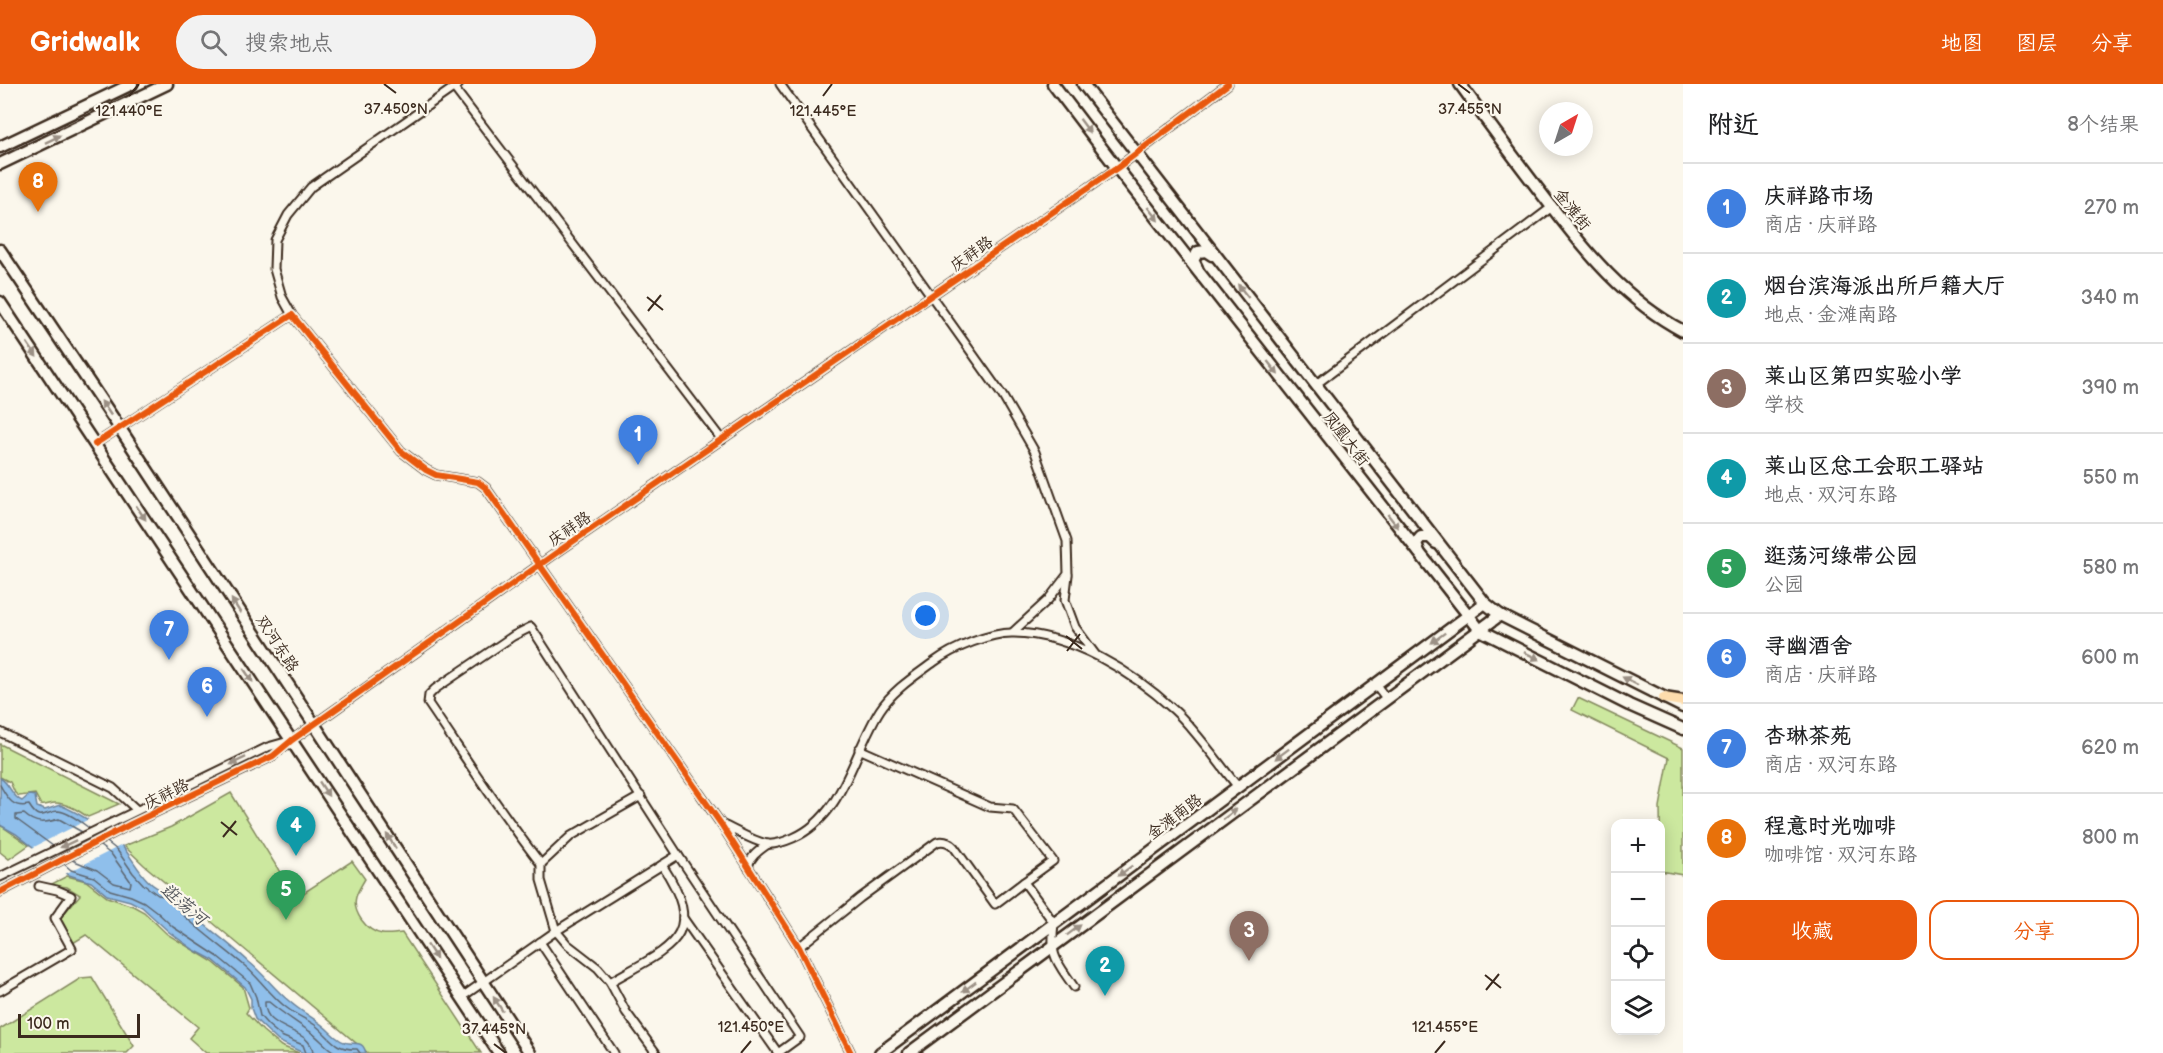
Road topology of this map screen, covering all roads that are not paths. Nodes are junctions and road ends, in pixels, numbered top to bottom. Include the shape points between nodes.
1 (132, 84) edge
2 (168, 84) edge
3 (780, 84) edge
4 (1053, 84) edge
5 (1083, 84) edge
6 (1228, 84) edge
7 (1460, 84) edge
8 (456, 86) edge
9 (0, 147) edge
10 (1136, 153) junction
11 (0, 164) edge
12 (1117, 168) junction
13 (1552, 207) junction
14 (0, 250) edge
15 (1223, 266) junction
16 (1205, 281) junction
17 (931, 297) junction
18 (0, 302) edge
19 (292, 315) junction
20 (1683, 331) edge
21 (1316, 385) junction
22 (119, 427) junction
23 (722, 440) junction
24 (95, 444) junction
25 (1445, 551) junction
26 (539, 565) junction
27 (1429, 567) junction
28 (1068, 574) junction
29 (1485, 603) junction
30 (1500, 615) junction
31 (1467, 616) junction
32 (1480, 630) junction
33 (1013, 632) junction
34 (1097, 656) junction
35 (1376, 685) junction
36 (1386, 698) junction
37 (1664, 698) junction
38 (1683, 701) edge
39 (1683, 707) edge
40 (314, 725) junction
41 (1683, 729) edge
42 (0, 732) edge
43 (292, 740) junction
44 (859, 749) junction
45 (1238, 787) junction
46 (641, 796) junction
47 (137, 810) junction
48 (721, 824) junction
49 (768, 844) junction
50 (678, 855) junction
51 (541, 864) junction
52 (662, 865) junction
53 (748, 867) junction
54 (0, 877) edge
55 (1024, 882) junction
56 (39, 886) dead end
57 (0, 892) edge
58 (683, 918) junction
59 (1054, 923) junction
60 (556, 931) junction
61 (540, 942) junction
62 (799, 947) junction
63 (1051, 947) junction
64 (483, 981) junction
65 (610, 982) junction
66 (1074, 987) dead end
67 (0, 991) edge
68 (462, 997) junction
69 (499, 1053) edge
70 (530, 1053) edge
71 (614, 1053) edge
72 (656, 1053) edge
73 (778, 1053) edge
74 (851, 1053) edge
75 (880, 1053) edge
76 (909, 1053) edge

1 - 9 street
11 -> 2 street
3 - 17 street
4 -> 12 street, 凤凰大街
5 - 10 street, 凤凰大街
6 - 10 street, 庆祥路
7 - 13 street, 金滩街
8 - 19 street via 311,187 288,215 275,240 274,269
8 - 23 street
10 - 12 street, 庆祥路
10 - 15 street, 凤凰大街
12 -> 16 street, 凤凰大街
12 - 17 street, 庆祥路
13 - 20 street, 金滩街 via 1598,265 1653,314
13 - 21 street
22 -> 14 street, 双河东路
15 - 16 street via 1210,253 1198,252 1193,260
21 -> 15 street, 凤凰大街
16 -> 27 street, 凤凰大街
17 - 23 street, 庆祥路
17 - 28 street via 1002,395 1035,452 1067,541
18 -> 24 street
19 - 22 street
19 - 26 street via 401,451 436,475 478,482 486,488
21 - 25 street, 凤凰大街
22 - 24 street
40 -> 22 street, 双河东路
23 - 26 street, 庆祥路
24 -> 43 street
25 - 27 street via 1430,537 1417,540 1417,549
25 - 29 street, 凤凰大街
26 - 40 street, 庆祥路
26 - 48 street
27 - 31 street, 凤凰大街
28 - 33 street via 1048,600
28 - 34 street via 1065,600 1075,627
29 - 30 street, 凤凰大街
29 - 31 street, 金滩南路
30 - 32 street, 金滩南路
37 -> 30 street, 凤凰大街
31 - 32 street, 凤凰大街
31 -> 35 street, 金滩南路
32 - 36 street, 金滩南路
32 -> 41 street, 凤凰大街
33 - 34 street via 1056,639
33 - 44 street via 941,656 881,708
34 - 45 street via 1139,681 1176,711
35 - 36 street
35 -> 45 street, 金滩南路
63 -> 36 street, 金滩南路
37 - 38 main road
37 - 39 street, 凤凰大街
40 - 43 street, 庆祥路
64 -> 40 street, 双河东路
42 - 47 street via 113,788
43 -> 47 street, 庆祥路 via 268,747
43 - 57 street, 庆祥路 via 273,756
43 -> 68 street
44 - 49 street via 828,812 794,838
44 - 55 street via 990,807 1013,809 1053,861
45 -> 59 street, 金滩南路
46 - 50 street
46 - 51 street via 571,836
46 - 51 street via 531,627 454,675 429,695 428,703
47 -> 54 street, 庆祥路
48 - 49 street
48 - 53 street
49 - 53 street via 755,854
50 - 52 street
50 - 73 street via 800,1037
51 - 60 street via 540,880
52 - 58 street via 680,899
52 - 60 street
53 - 62 street
55 - 59 street
55 - 62 street via 995,904 954,847 937,842
56 - 67 street via 71,896 55,918 72,949
58 - 65 street via 682,931 675,941
58 - 73 street
59 - 63 street
59 -> 75 street, 金滩南路
60 - 61 street
60 - 65 street
61 - 64 street
61 - 71 street
62 - 74 street
63 - 66 street
63 - 76 street, 金滩南路
64 - 68 street
70 -> 64 street, 双河东路
65 - 72 street
68 - 69 street

